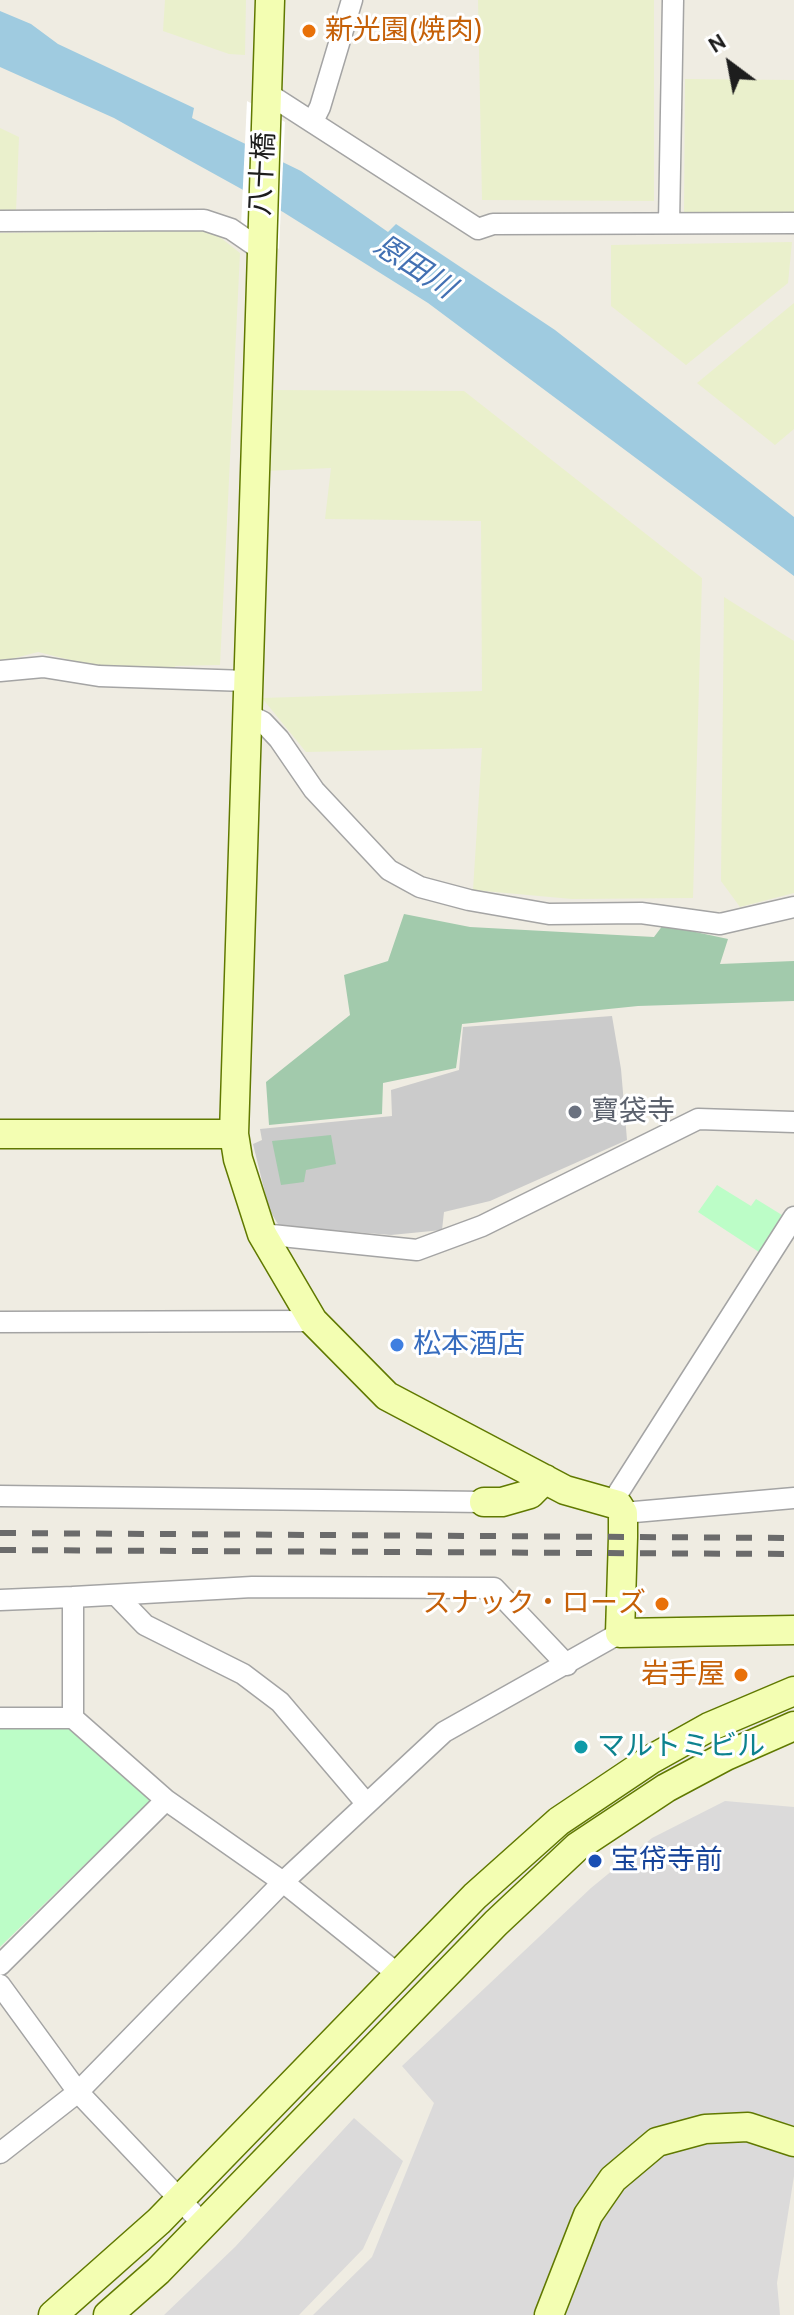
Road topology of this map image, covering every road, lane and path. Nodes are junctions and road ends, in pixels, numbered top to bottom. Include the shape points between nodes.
1 (270, 0) edge
2 (352, 0) edge
3 (673, 0) edge
4 (266, 102) junction
5 (313, 121) junction
6 (0, 221) edge
7 (669, 223) junction
8 (794, 223) edge
9 (260, 243) junction
10 (0, 671) edge
11 (247, 681) junction
12 (247, 714) junction
13 (794, 907) edge
14 (794, 1122) edge
15 (0, 1134) edge
16 (234, 1134) junction
17 (794, 1217) edge
18 (262, 1234) junction
19 (313, 1321) junction
20 (0, 1322) edge
21 (545, 1479) junction
22 (0, 1496) edge
23 (794, 1498) edge
24 (484, 1502) joint
25 (618, 1507) junction
26 (73, 1597) junction
27 (118, 1597) junction
28 (0, 1600) edge
29 (794, 1630) edge
30 (620, 1633) junction
31 (567, 1665) junction
32 (794, 1691) edge
33 (0, 1718) edge
34 (73, 1718) junction
35 (794, 1726) edge
36 (166, 1800) junction
37 (366, 1803) junction
38 (283, 1882) junction
39 (0, 1965) edge
40 (399, 1975) junction
41 (0, 1985) edge
42 (78, 2092) junction
43 (794, 2142) edge
44 (0, 2153) edge
45 (180, 2200) junction
46 (204, 2225) junction
47 (53, 2315) edge
48 (108, 2315) edge
49 (549, 2315) edge

1 - 4 street, 八十橋
2 - 5 street
3 - 7 street
4 - 5 street
4 - 9 street, 八十橋
5 - 7 street via 478,229 493,224
6 - 9 street via 204,220
7 - 8 street
9 - 11 street, 八十橋
10 - 11 street via 43,667 99,676
11 - 12 street, 八十橋
12 - 13 street via 279,739 314,790 389,870 420,887 549,914 641,913 720,924
12 - 16 street, 八十橋
14 - 18 street via 698,1119 482,1226 417,1250
15 - 16 street
16 - 18 street, 八十橋
17 - 25 street
18 - 19 street, 八十橋
19 - 20 street
19 - 21 street, 八十橋 via 387,1396
21 - 24 street via 530,1494
21 - 25 street, 八十橋
22 - 24 street
23 - 25 street
25 - 30 street
26 - 27 street
26 - 28 street
26 - 34 street
27 - 31 street via 252,1587 494,1588
27 - 37 street via 145,1625 243,1674 280,1702
29 - 30 street
30 - 31 street
31 - 37 street via 444,1732
32 - 40 street via 709,1727 559,1821 475,1896
33 - 34 street
34 - 36 street
35 - 46 street via 666,1788 577,1847 496,1923
36 - 38 street
36 - 39 street
37 - 38 street
38 - 40 street
38 - 42 street
40 - 45 street
41 - 42 street
42 - 44 street
42 - 45 street
43 - 49 street via 748,2127 705,2129 657,2142 613,2179 588,2215
45 - 46 street
45 - 47 street
46 - 48 street

